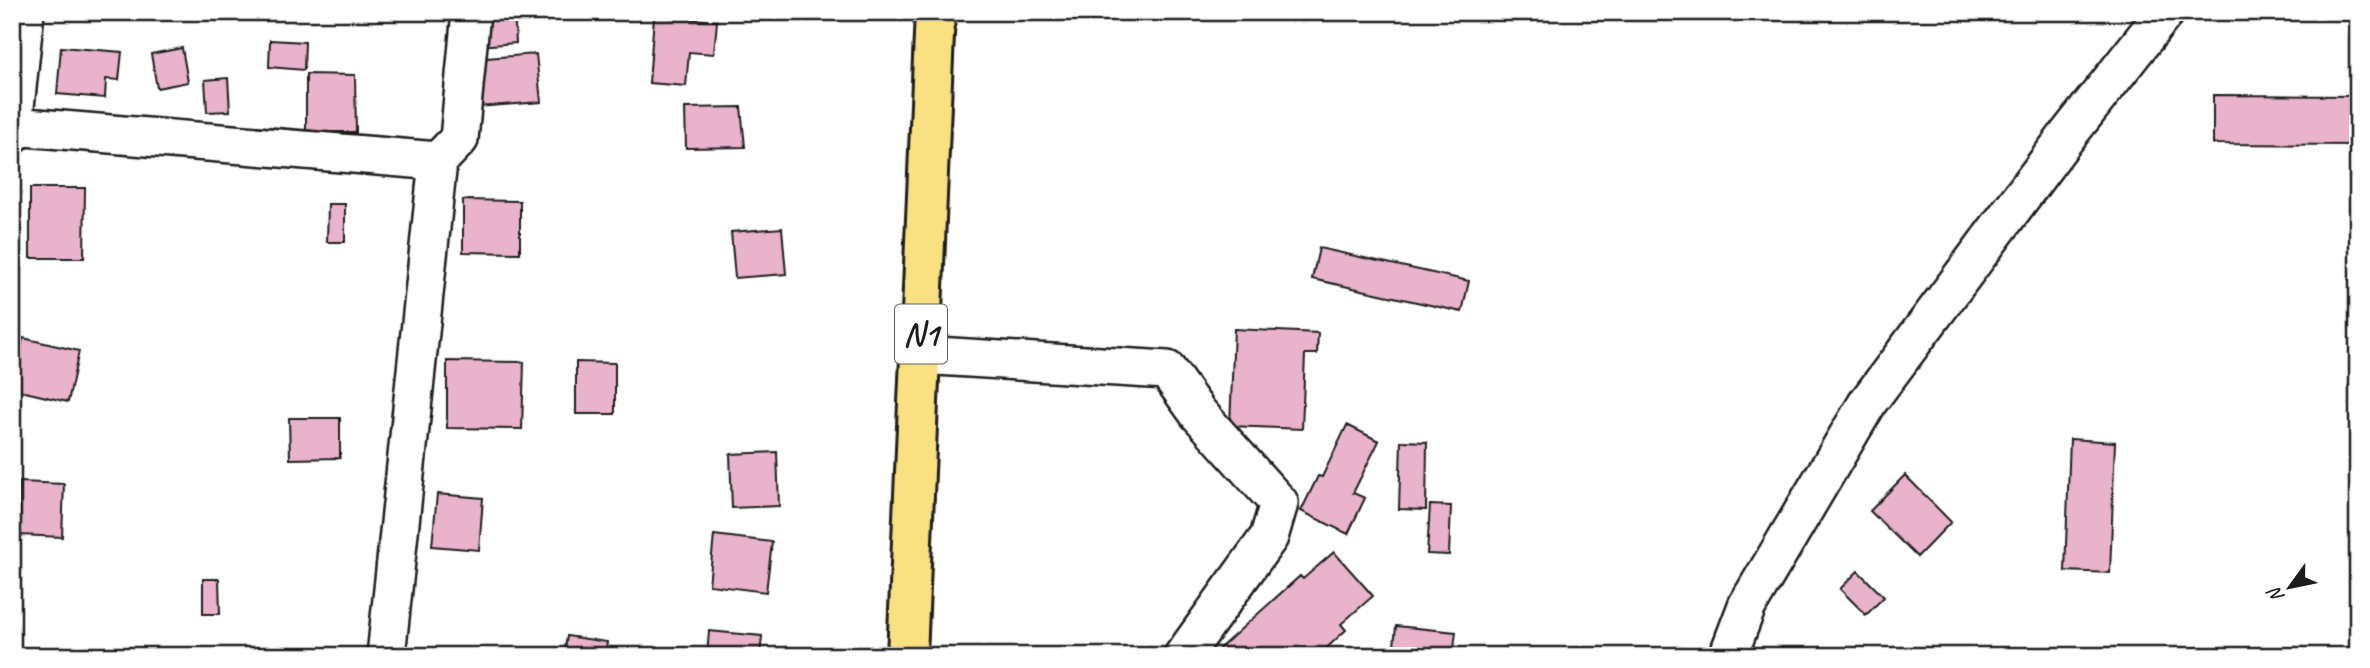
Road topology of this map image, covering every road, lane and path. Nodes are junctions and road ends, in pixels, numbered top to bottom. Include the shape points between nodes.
1 (25, 12) edge
2 (471, 12) edge
3 (935, 12) edge
4 (2165, 12) edge
5 (13, 131) edge
6 (438, 161) junction
7 (920, 355) junction
8 (386, 656) edge
9 (907, 656) edge
10 (1183, 656) edge
11 (1728, 656) edge

1 - 5 street
2 - 6 street via 459,139
3 - 7 highway, N1
4 - 11 street via 1868,402 1746,606
5 - 6 street
6 - 8 street
7 - 9 highway, N1
7 - 10 street via 1167,370 1198,413 1279,503 1269,537

